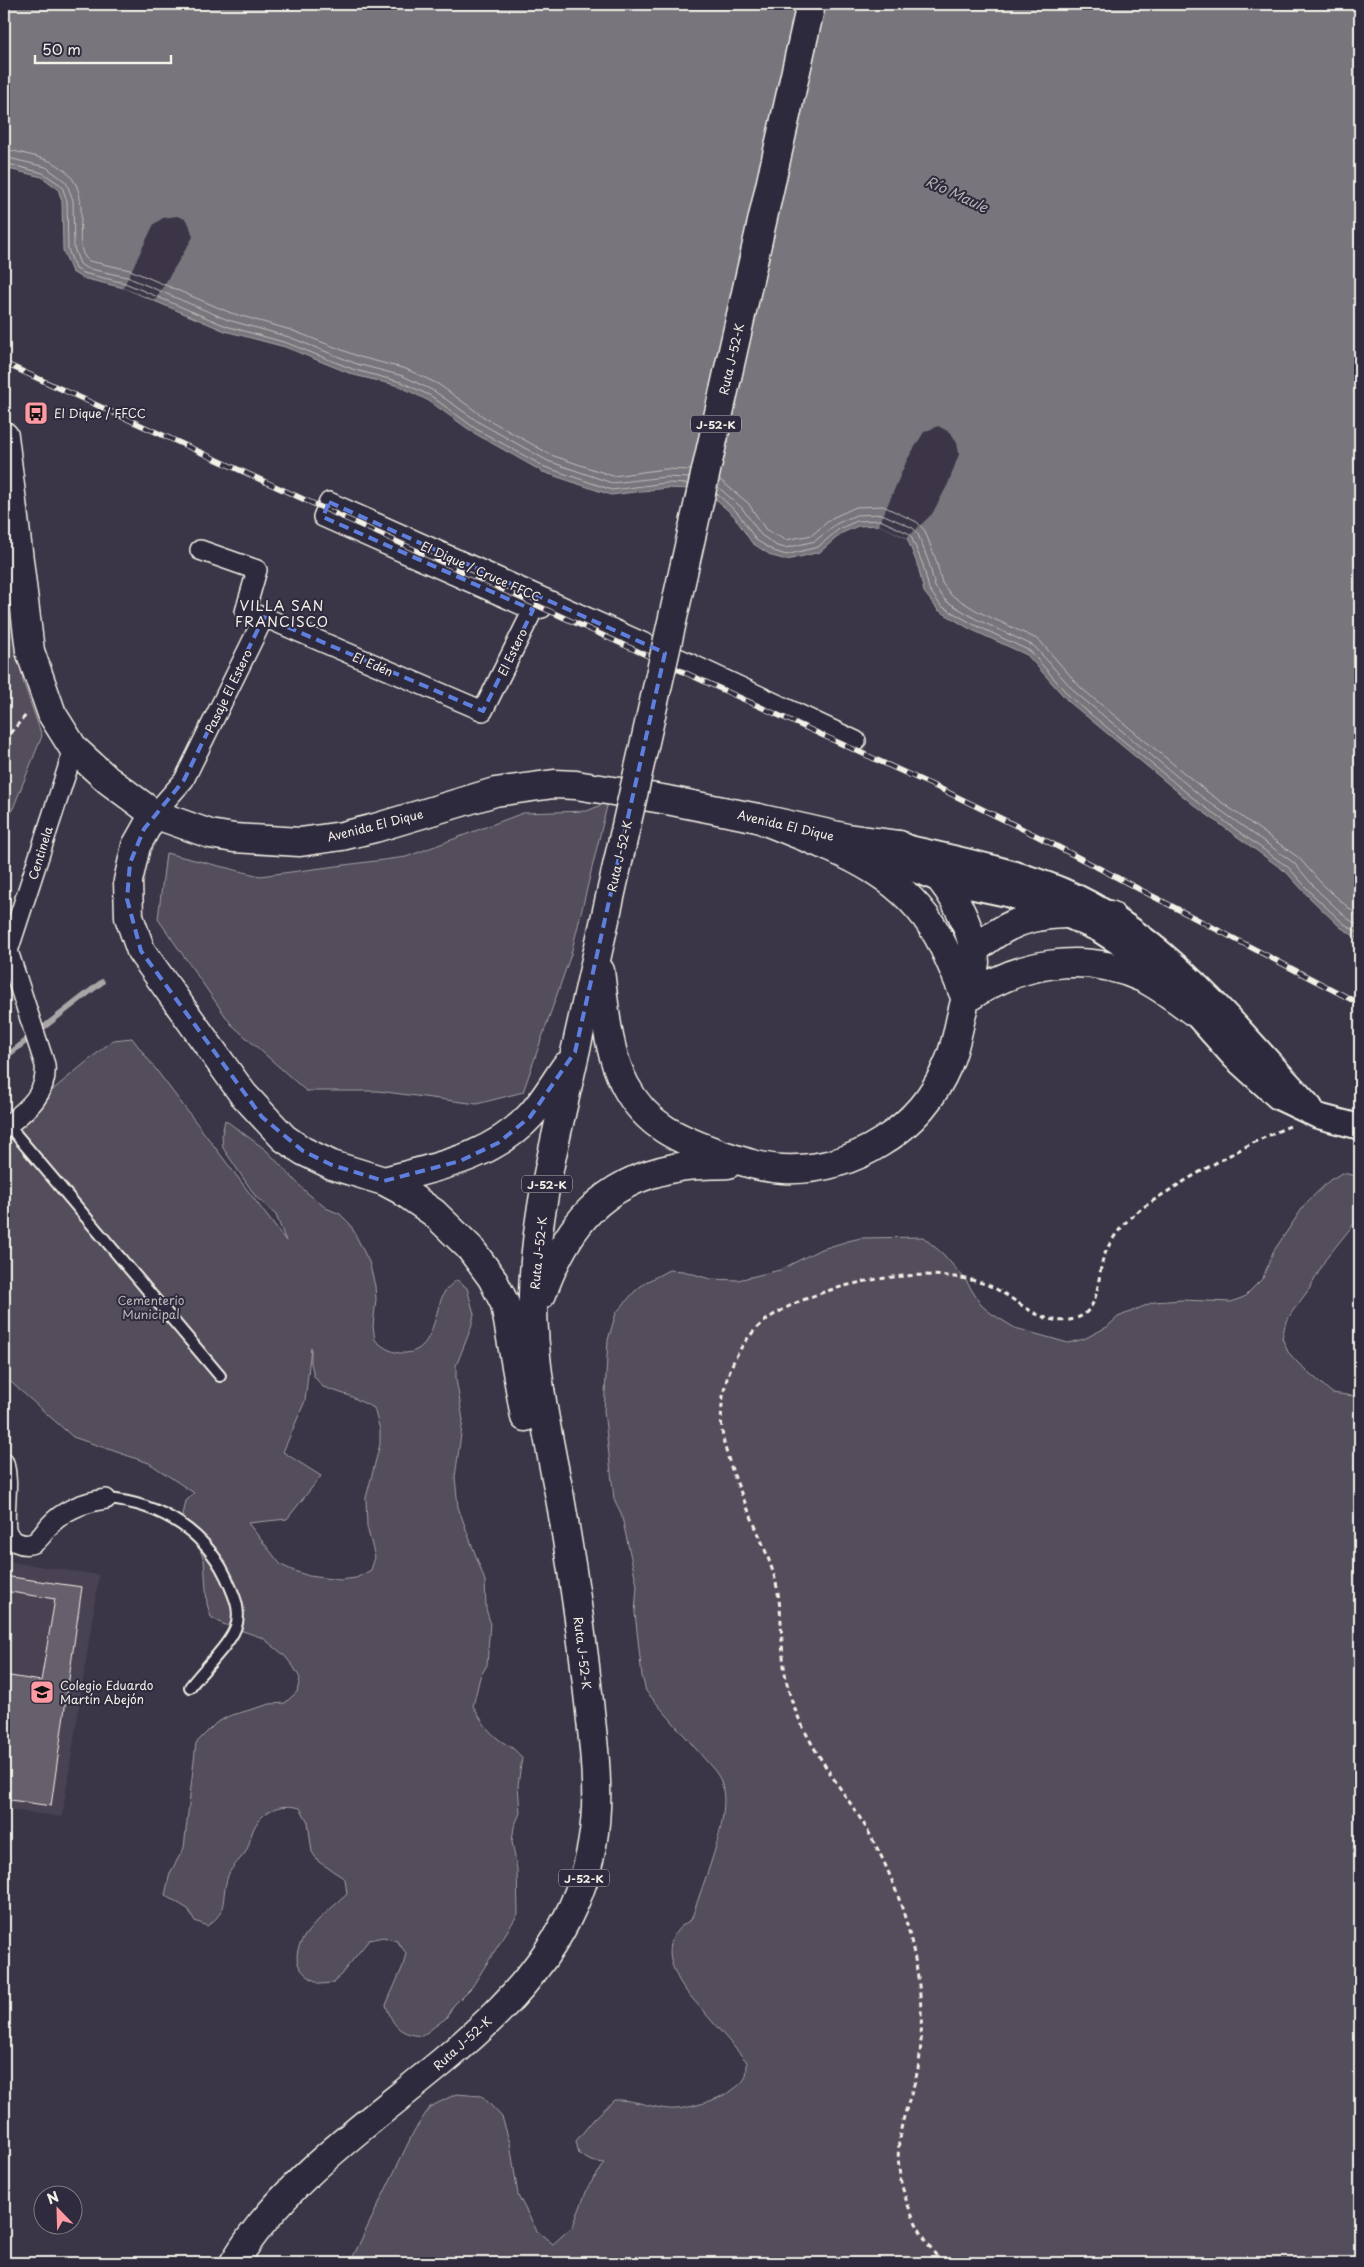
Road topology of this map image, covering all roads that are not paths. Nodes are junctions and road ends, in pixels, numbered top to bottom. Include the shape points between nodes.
1 (811, 4) edge
2 (4, 436) edge
3 (200, 550) dead end
4 (539, 605) junction
5 (264, 617) junction
6 (483, 711) joint
7 (856, 741) dead end
8 (74, 749) junction
9 (154, 814) junction
10 (758, 818) junction
11 (847, 838) junction
12 (900, 845) junction
13 (941, 880) junction
14 (1062, 913) junction
15 (1110, 915) junction
16 (974, 950) junction
17 (598, 952) junction
18 (6, 953) edge
19 (954, 972) junction
20 (966, 999) junction
21 (1194, 1012) junction
22 (575, 1052) junction
23 (1318, 1116) junction
24 (6, 1127) edge
25 (1360, 1127) edge
26 (745, 1163) junction
27 (384, 1181) junction
28 (534, 1316) junction
29 (220, 1376) dead end
30 (4, 1463) edge
31 (106, 1499) joint
32 (578, 1614) junction
33 (190, 1687) dead end
34 (234, 2263) edge

1 - 17 main road, Ruta J-52-K / J-52-K, bridge
2 - 8 main road, Avenida El Dique via 28,642 46,698 60,730
3 - 5 street via 257,570 245,612
4 - 4 street, El Dique / Cruce FFCC via 329,502 323,517
4 - 6 street, El Estero
4 - 7 street, El Dique / Cruce FFCC via 689,663
5 - 6 street, El Edén
5 - 9 street, Pasaje El Estero via 184,780
8 - 9 main road, Avenida El Dique via 108,780
8 - 18 street, Centinela
9 - 10 main road, Avenida El Dique via 210,834 300,842 342,836 495,792 554,784 662,799
9 - 27 main road via 136,846 128,881 129,917 141,951 243,1094 268,1122 303,1151 332,1166
10 - 11 main road, Avenida El Dique
10 - 19 main road via 846,854 883,874 926,918 944,947
11 - 12 main road, Avenida El Dique
11 - 13 street via 865,850
12 - 13 main road
12 - 15 street via 1022,876 1063,891
13 - 14 street via 1007,894
13 - 16 main road via 966,925
14 - 15 main road
14 - 16 main road via 1022,921 989,938
14 - 21 street via 1098,929 1129,949 1159,973
15 - 23 street via 1184,973
16 - 19 main road
16 - 20 main road via 973,973
17 - 22 main road, Ruta J-52-K / J-52-K
17 - 26 main road via 612,1053 626,1086 637,1102 650,1117 681,1140
18 - 24 street via 46,1073 40,1095
19 - 20 main road
20 - 21 main road via 996,980 1022,970 1057,963 1085,963 1144,979
20 - 26 main road via 955,1043 939,1084 897,1132 862,1154 822,1166 781,1169
21 - 23 street via 1234,1057 1278,1098
22 - 27 main road via 530,1117 498,1143 460,1161
22 - 28 main road, Ruta J-52-K / J-52-K via 537,1238
23 - 25 street
24 - 29 lane
26 - 28 main road via 675,1167 640,1178 607,1196 568,1236 551,1268
27 - 32 main road via 418,1201 453,1229 498,1289 508,1320 544,1505
28 - 32 main road, Ruta J-52-K / J-52-K via 539,1384
30 - 31 street via 6,1529 12,1540 18,1543 34,1543 67,1511
31 - 33 lane via 150,1508 179,1522 207,1547 227,1577 237,1603 236,1628
32 - 34 main road, Ruta J-52-K / J-52-K via 598,1803 591,1855 568,1918 544,1956 512,1996 444,2060 334,2149 295,2185 260,2225

